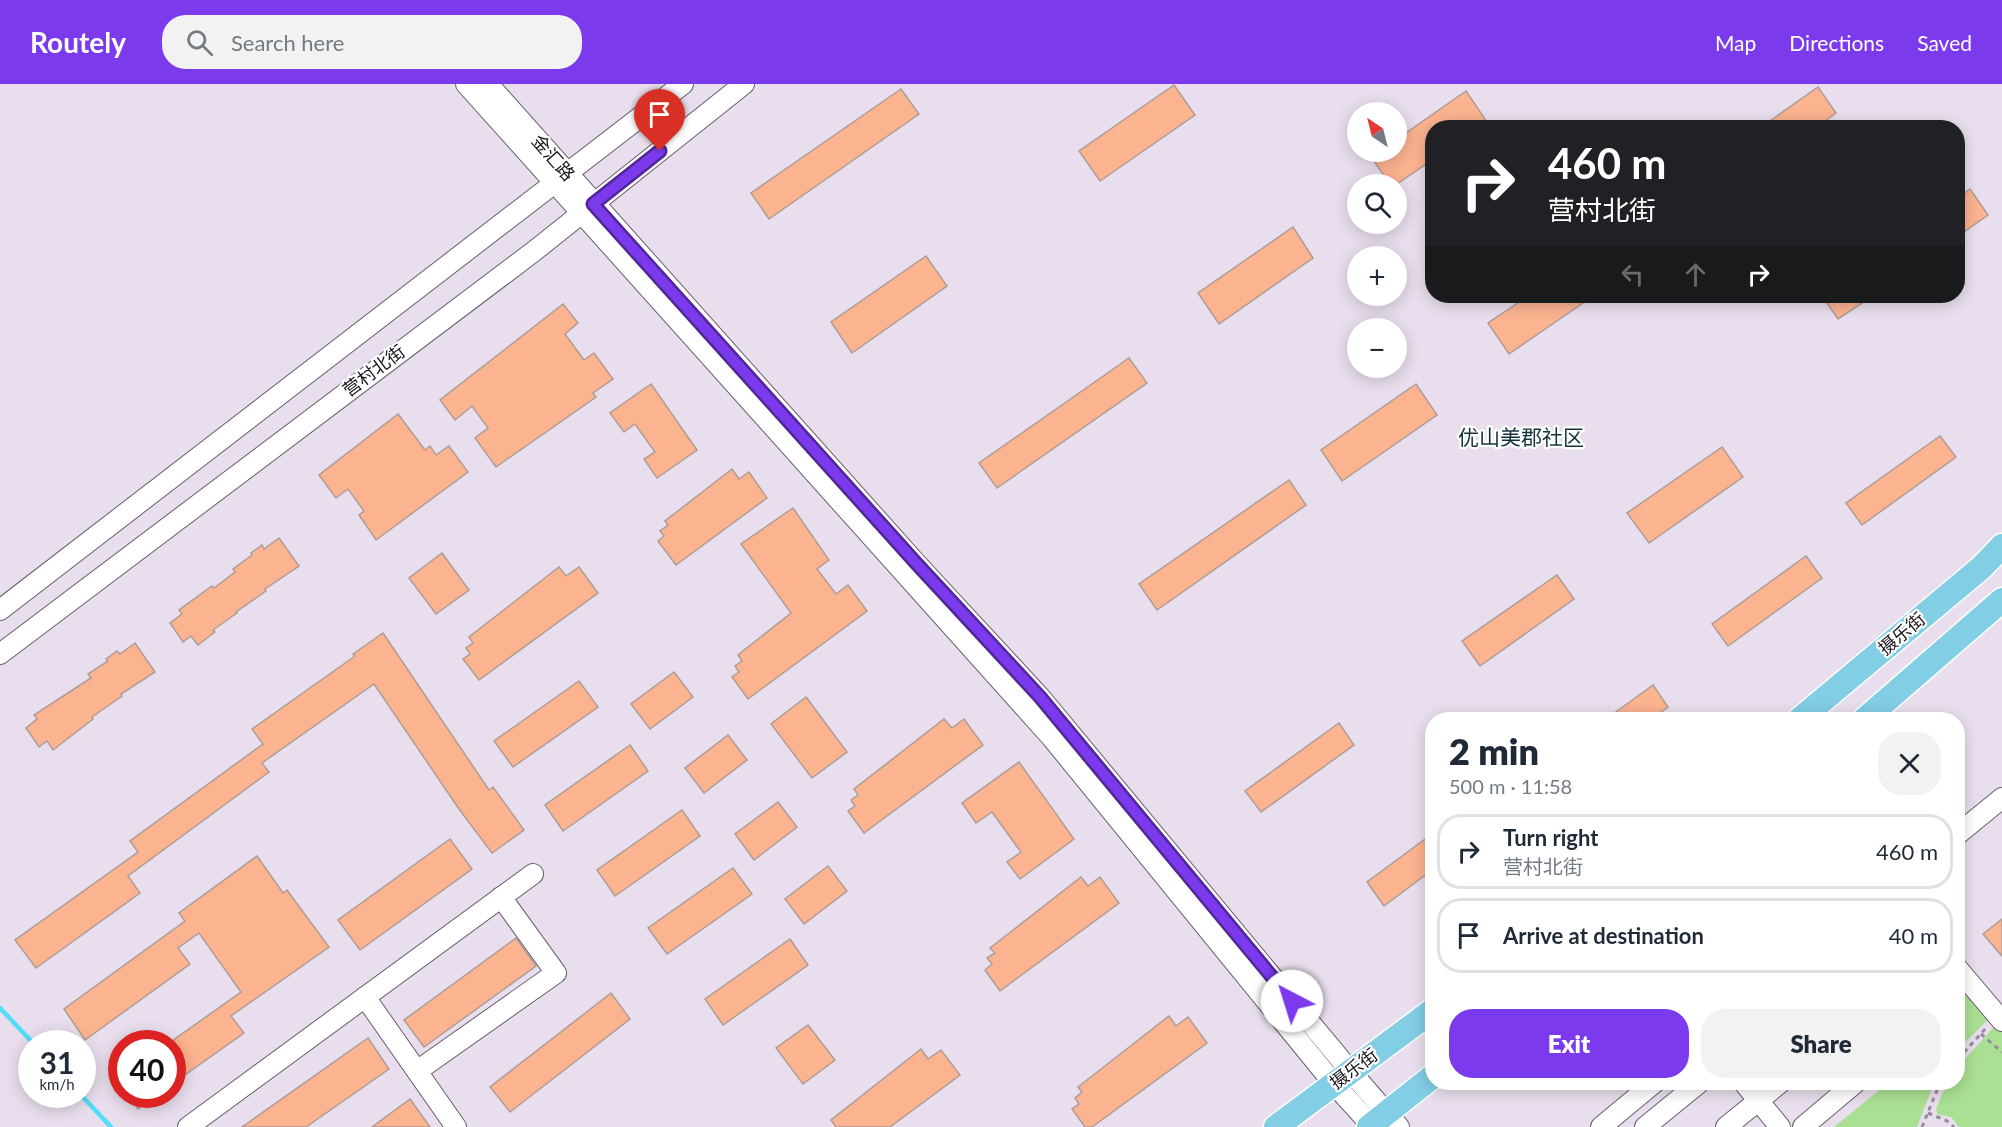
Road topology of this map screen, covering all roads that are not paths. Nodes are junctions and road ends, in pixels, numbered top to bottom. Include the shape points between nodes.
1 (466, 84) edge
2 (488, 84) edge
3 (683, 84) edge
4 (744, 84) edge
5 (560, 179) junction
6 (587, 209) junction
7 (2002, 546) edge
8 (2002, 600) edge
9 (0, 610) edge
10 (0, 654) edge
11 (1809, 712) edge
12 (1873, 712) edge
13 (2002, 798) edge
14 (1965, 828) edge
15 (533, 873) dead end
16 (501, 897) junction
17 (1965, 977) edge
18 (365, 997) junction
19 (1425, 1016) edge
20 (2001, 1017) edge
21 (417, 1071) junction
22 (1342, 1078) junction
23 (1425, 1083) edge
24 (1646, 1090) edge
25 (1690, 1090) edge
26 (1750, 1090) edge
27 (1771, 1090) edge
28 (1847, 1090) edge
29 (1759, 1100) junction
30 (1380, 1124) edge
31 (1607, 1125) edge
32 (188, 1127) edge
33 (456, 1127) edge
34 (1276, 1127) edge
35 (1645, 1127) edge
36 (1726, 1127) edge
37 (1780, 1127) edge
38 (1803, 1127) edge

1 - 5 street, 金汇路
2 - 5 street, 金汇路
3 - 5 street
4 - 6 street, 营村北街
5 - 6 street, 金汇路
5 - 9 street
6 - 10 street, 营村北街
6 - 22 street, 金汇路 via 1040,697
7 - 11 main road, 摄乐街
8 - 12 main road
13 - 14 street
15 - 16 street
16 - 18 street
16 - 21 street via 556,973
17 - 20 street
18 - 21 street
18 - 32 street
19 - 22 main road, 摄乐街
21 - 33 street
22 - 30 street, 金汇路
22 - 34 main road, 摄乐街
23 - 30 main road
24 - 31 street
25 - 35 street
26 - 29 street
27 - 29 street
28 - 38 street
29 - 36 street
29 - 37 street

